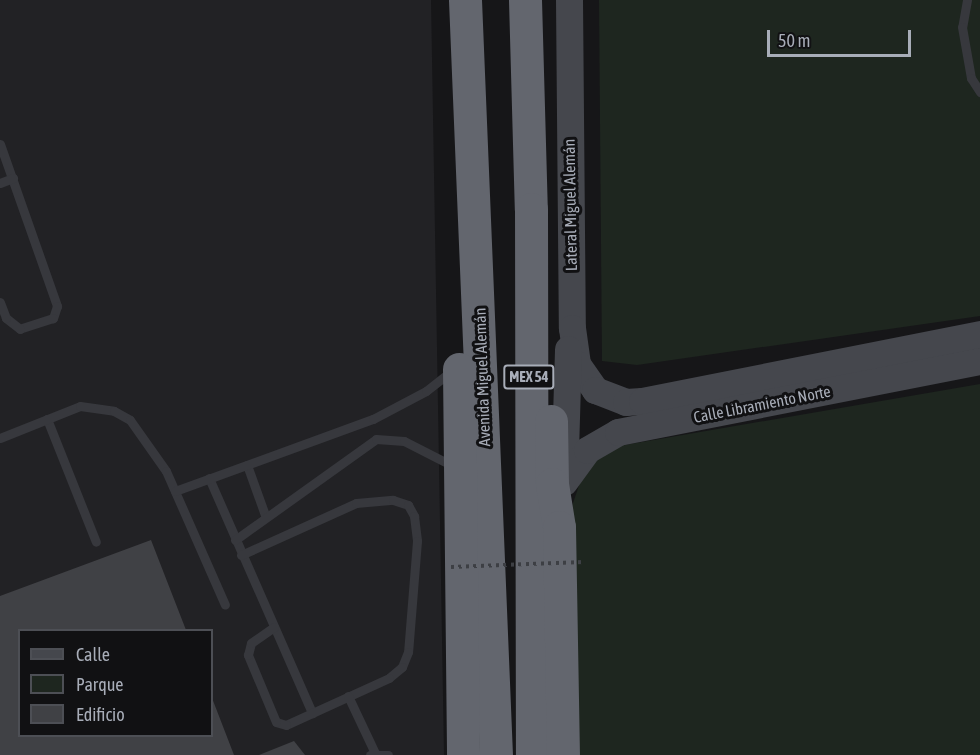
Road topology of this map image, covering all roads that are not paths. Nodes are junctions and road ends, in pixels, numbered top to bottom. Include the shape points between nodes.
1 (465, 0) edge
2 (525, 0) edge
3 (569, 0) edge
4 (967, 0) edge
5 (980, 92) edge
6 (0, 144) edge
7 (13, 178) junction
8 (0, 183) edge
9 (531, 209) junction
10 (476, 210) junction
11 (570, 250) junction
12 (0, 302) edge
13 (980, 334) edge
14 (459, 360) junction
15 (980, 361) edge
16 (607, 396) joint
17 (47, 419) junction
18 (373, 419) junction
19 (0, 438) edge
20 (376, 439) junction
21 (247, 465) junction
22 (462, 473) junction
23 (209, 478) junction
24 (564, 482) junction
25 (175, 491) junction
26 (265, 515) junction
27 (559, 527) junction
28 (235, 540) junction
29 (96, 542) dead end
30 (241, 555) junction
31 (225, 605) dead end
32 (274, 627) junction
33 (348, 696) junction
34 (312, 713) junction
35 (373, 754) edge
36 (388, 755) edge
37 (463, 755) edge
38 (496, 755) edge
39 (532, 755) edge
40 (563, 755) edge

1 - 10 highway, Avenida Miguel Alemán / MEX 54
2 - 9 highway, MEX 54
3 - 11 street, Lateral Miguel Alemán
4 - 5 lane via 962,27 971,78
6 - 7 lane
7 - 8 lane
7 - 12 lane via 57,306 53,318 21,329 6,318
9 - 27 highway via 548,334 552,484
9 - 39 highway, MEX 54
10 - 14 highway via 458,324
10 - 38 highway, Avenida Miguel Alemán / MEX 54
11 - 16 street, Lateral Miguel Alemán via 577,364 587,383
11 - 24 street
13 - 16 street, Calle Libramiento Norte via 642,401
14 - 18 lane via 446,377 426,391
14 - 22 highway
15 - 24 street, Calle Libramiento Norte via 618,432 586,450
17 - 19 lane
17 - 25 lane via 81,406 114,411 130,420 146,438
17 - 29 lane
18 - 20 lane
18 - 21 lane
20 - 22 lane via 415,446
20 - 26 lane
21 - 23 lane
21 - 26 lane
22 - 37 highway
23 - 25 lane
23 - 28 lane
24 - 27 street
25 - 31 lane
26 - 28 lane
27 - 40 highway
28 - 30 lane
30 - 32 lane
30 - 33 lane via 356,503 393,500 408,505 414,516 417,541 408,652 402,667 389,678
32 - 34 lane
32 - 34 lane via 251,643 248,655 273,718 286,724
33 - 34 lane
33 - 35 lane
35 - 36 lane

